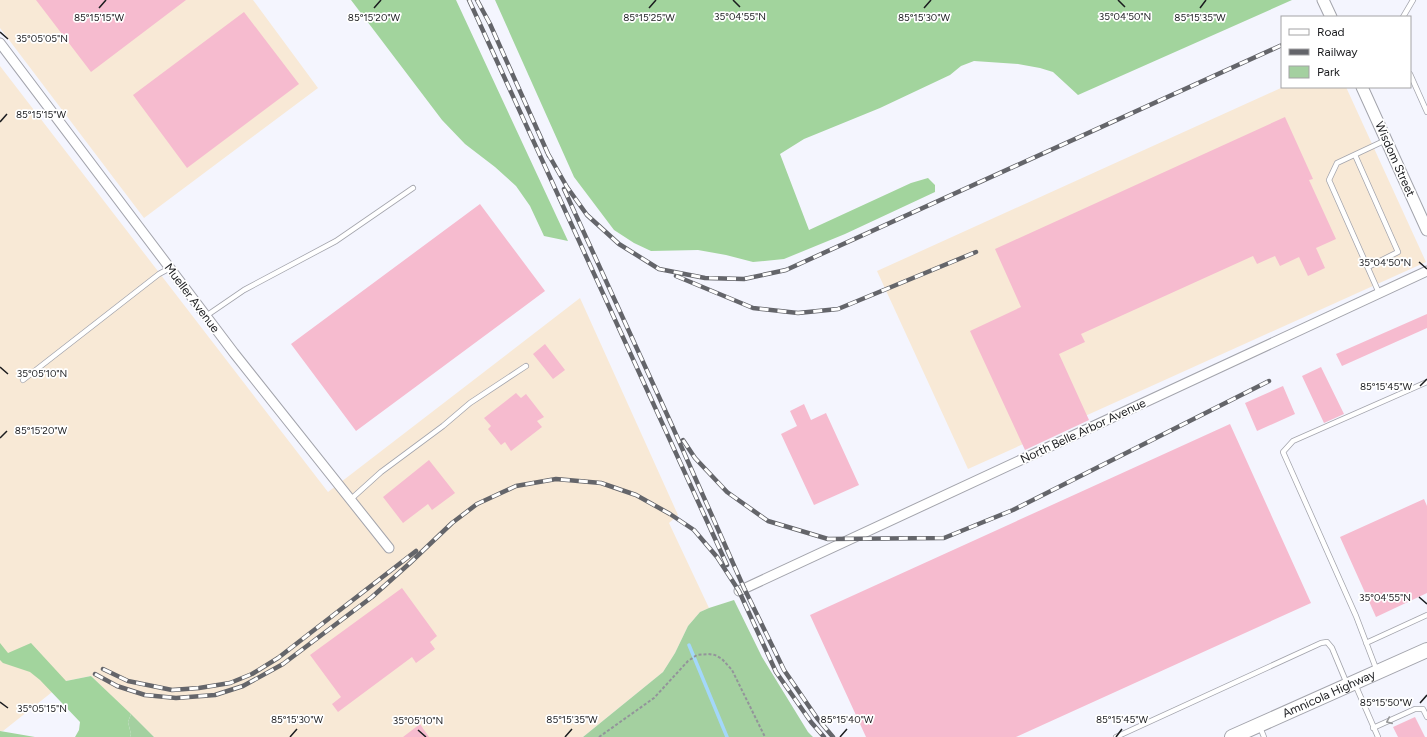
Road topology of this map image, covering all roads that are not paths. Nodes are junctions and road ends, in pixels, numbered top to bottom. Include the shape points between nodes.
1 (1323, 0) edge
2 (1413, 0) edge
3 (1331, 16) edge
4 (1404, 16) edge
5 (0, 43) edge
6 (1411, 76) edge
7 (1362, 88) edge
8 (1427, 112) edge
9 (1386, 140) junction
10 (1355, 155) junction
11 (413, 188) dead end
12 (1427, 230) edge
13 (1368, 267) junction
14 (170, 268) junction
15 (1427, 271) edge
16 (1379, 293) junction
17 (206, 316) junction
18 (526, 366) dead end
19 (23, 380) dead end
20 (1427, 382) edge
21 (350, 500) junction
22 (389, 548) dead end
23 (739, 591) dead end
24 (1427, 615) edge
25 (1366, 642) junction
26 (1427, 650) edge
27 (1377, 672) junction
28 (1351, 684) junction
29 (1427, 717) edge
30 (1373, 728) junction
31 (1261, 731) edge
32 (1116, 737) edge
33 (1232, 737) edge
34 (1378, 737) edge

1 - 3 street
2 - 4 lane
5 - 14 street, Mueller Avenue
6 - 8 lane
7 - 9 street, Wisdom Street
9 - 10 lane
9 - 12 street, Wisdom Street
10 - 13 lane via 1337,163 1329,180
10 - 13 lane via 1398,252
11 - 17 lane via 336,240 244,290
13 - 16 lane
14 - 17 street, Mueller Avenue
14 - 19 lane
15 - 16 street, North Belle Arbor Avenue
16 - 23 street, North Belle Arbor Avenue
17 - 21 street, Mueller Avenue
18 - 21 lane via 470,403 381,472
20 - 25 lane via 1293,441 1283,452
21 - 22 street, Mueller Avenue
24 - 25 lane
25 - 27 lane
26 - 27 main road, Amnicola Highway
27 - 28 main road, Amnicola Highway
28 - 30 lane
28 - 31 main road, Amnicola Highway
28 - 32 lane via 1332,648 1327,642 1321,643
29 -> 30 lane via 1423,709 1415,709
30 - 34 lane
31 - 33 main road, Amnicola Highway

